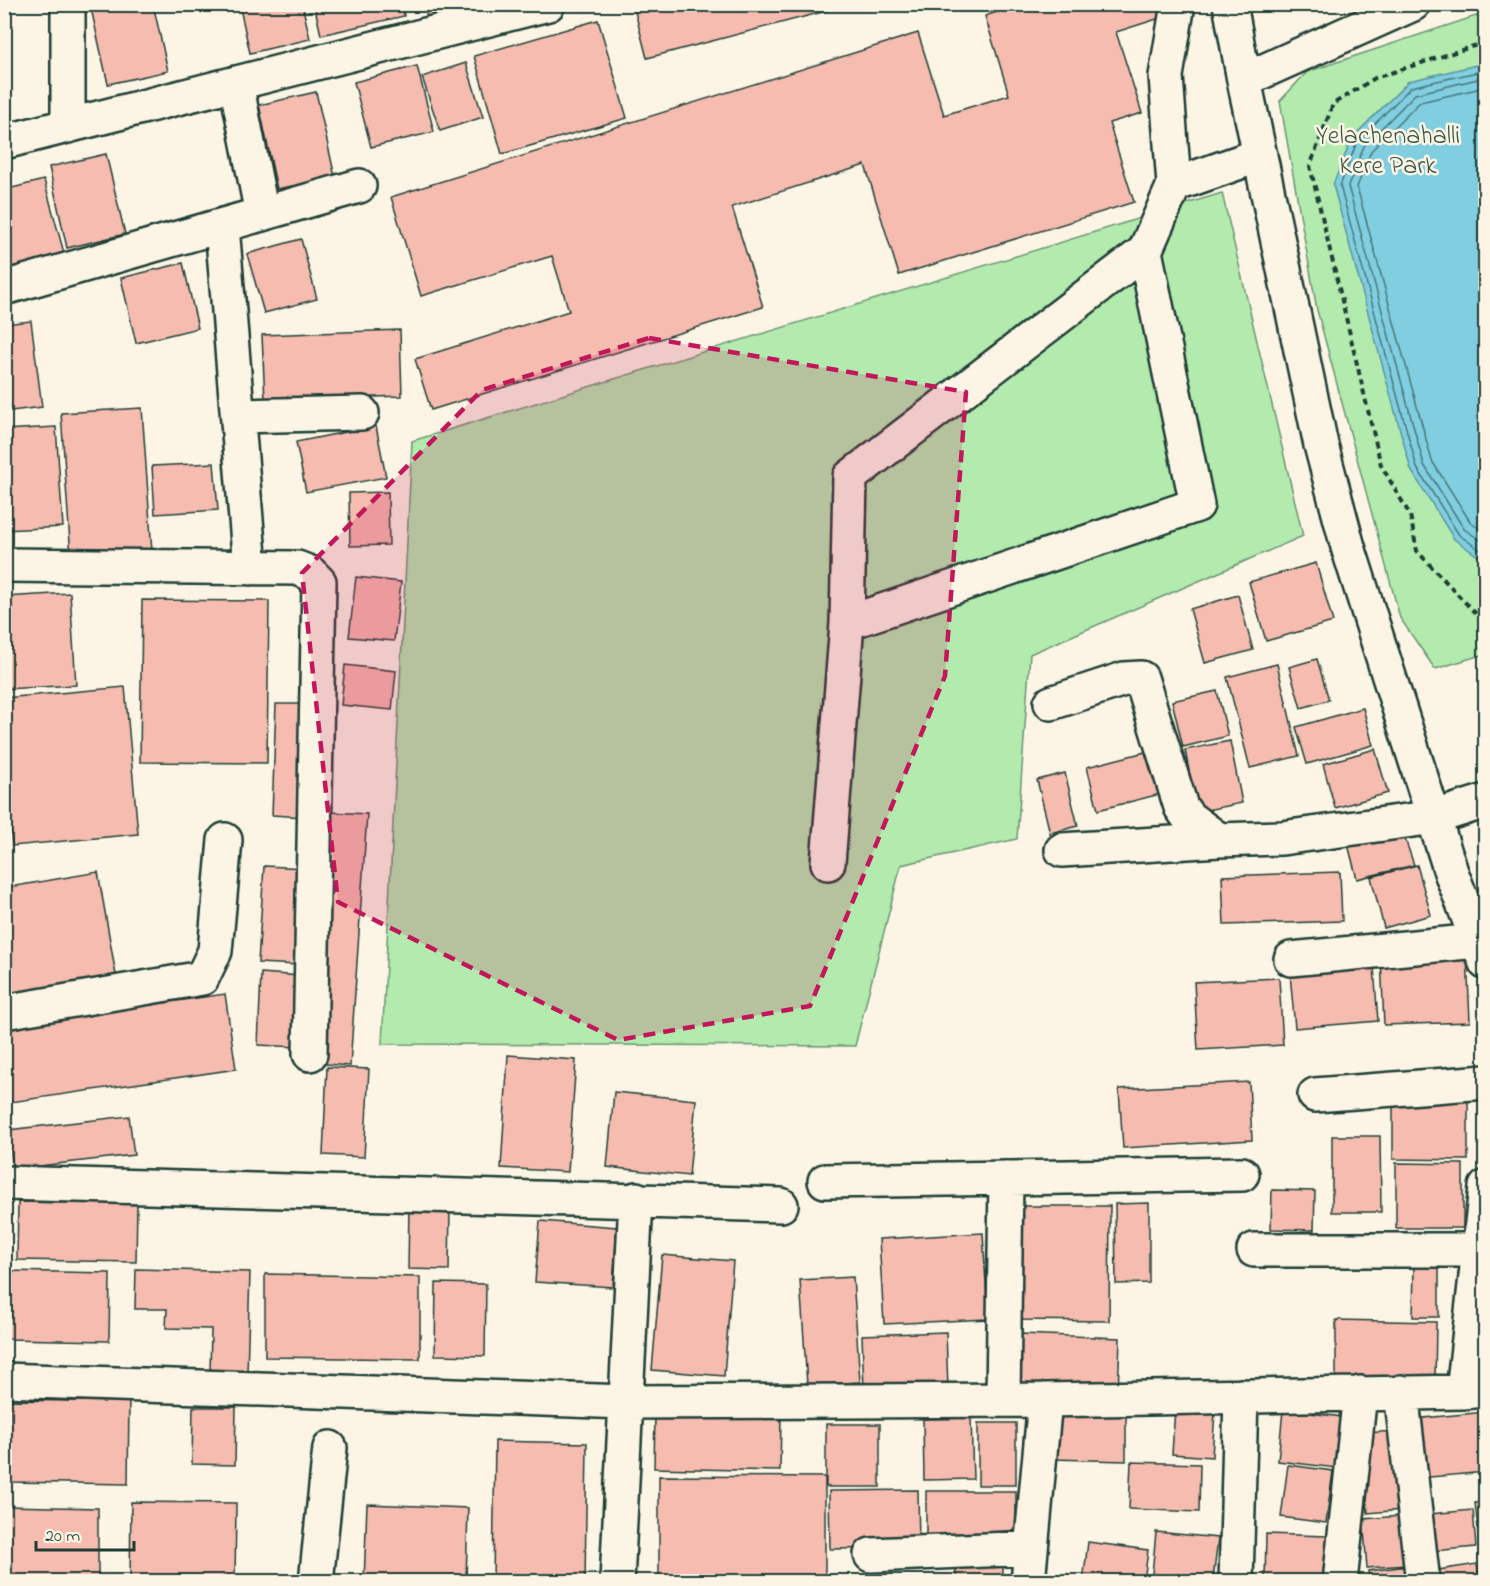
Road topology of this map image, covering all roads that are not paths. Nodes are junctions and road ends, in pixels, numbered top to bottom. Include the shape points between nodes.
1 (68, 4) edge
2 (548, 4) edge
3 (1178, 4) edge
4 (1230, 4) edge
5 (1413, 4) edge
6 (496, 11) edge
7 (1244, 80) junction
8 (236, 83) junction
9 (68, 126) junction
10 (4, 142) edge
11 (1260, 155) junction
12 (1174, 184) junction
13 (359, 186) dead end
14 (262, 214) junction
15 (222, 226) junction
16 (1145, 251) junction
17 (4, 288) edge
18 (362, 414) dead end
19 (238, 416) junction
20 (4, 565) edge
21 (250, 568) junction
22 (847, 623) junction
23 (1051, 703) dead end
24 (1485, 801) edge
25 (1435, 817) junction
26 (225, 840) dead end
27 (1219, 840) junction
28 (1062, 850) dead end
29 (828, 863) dead end
30 (1483, 955) edge
31 (1291, 959) dead end
32 (4, 1012) edge
33 (309, 1054) dead end
34 (1485, 1082) edge
35 (1315, 1095) dead end
36 (1242, 1174) dead end
37 (1006, 1178) junction
38 (825, 1181) dead end
39 (4, 1183) edge
40 (1485, 1187) edge
41 (636, 1199) junction
42 (781, 1206) dead end
43 (1254, 1250) dead end
44 (1482, 1250) edge
45 (4, 1380) edge
46 (1474, 1391) edge
47 (1401, 1392) junction
48 (1360, 1393) junction
49 (1242, 1396) junction
50 (1004, 1399) junction
51 (1045, 1400) junction
52 (626, 1402) junction
53 (330, 1448) dead end
54 (1030, 1548) junction
55 (871, 1554) dead end
56 (316, 1581) edge
57 (617, 1581) edge
58 (1028, 1581) edge
59 (1236, 1581) edge
60 (1340, 1581) edge
61 (1423, 1581) edge

1 - 9 street
2 - 6 street
3 - 12 street via 1166,76
4 - 7 street
5 - 7 street
6 - 8 street
7 - 11 street
8 - 9 street
8 - 14 street
9 - 10 street
11 - 12 street
11 - 25 street via 1321,445 1348,547
12 - 16 street
13 - 14 street
14 - 15 street
15 - 17 street
15 - 19 street
16 - 22 street via 850,477
16 - 22 street via 1197,505
18 - 19 street
19 - 21 street
20 - 21 street
21 - 33 street via 297,568 319,582
22 - 29 street
23 - 27 street via 1124,679 1141,678 1181,807
24 - 25 street
25 - 27 street via 1282,838
25 - 30 street
26 - 32 street via 215,951 201,978
27 - 28 street
30 - 31 street
34 - 35 street
36 - 37 street
37 - 38 street
37 - 50 street
39 - 41 street
40 - 44 street
41 - 42 street
41 - 52 street
43 - 44 street
44 - 46 street
45 - 52 street
46 - 47 street
47 - 48 street
47 - 61 street
48 - 49 street
48 - 60 street
49 - 51 street
49 - 59 street
50 - 51 street
50 - 52 street
51 - 54 street
52 - 57 street
53 - 56 street
54 - 55 street
54 - 58 street

